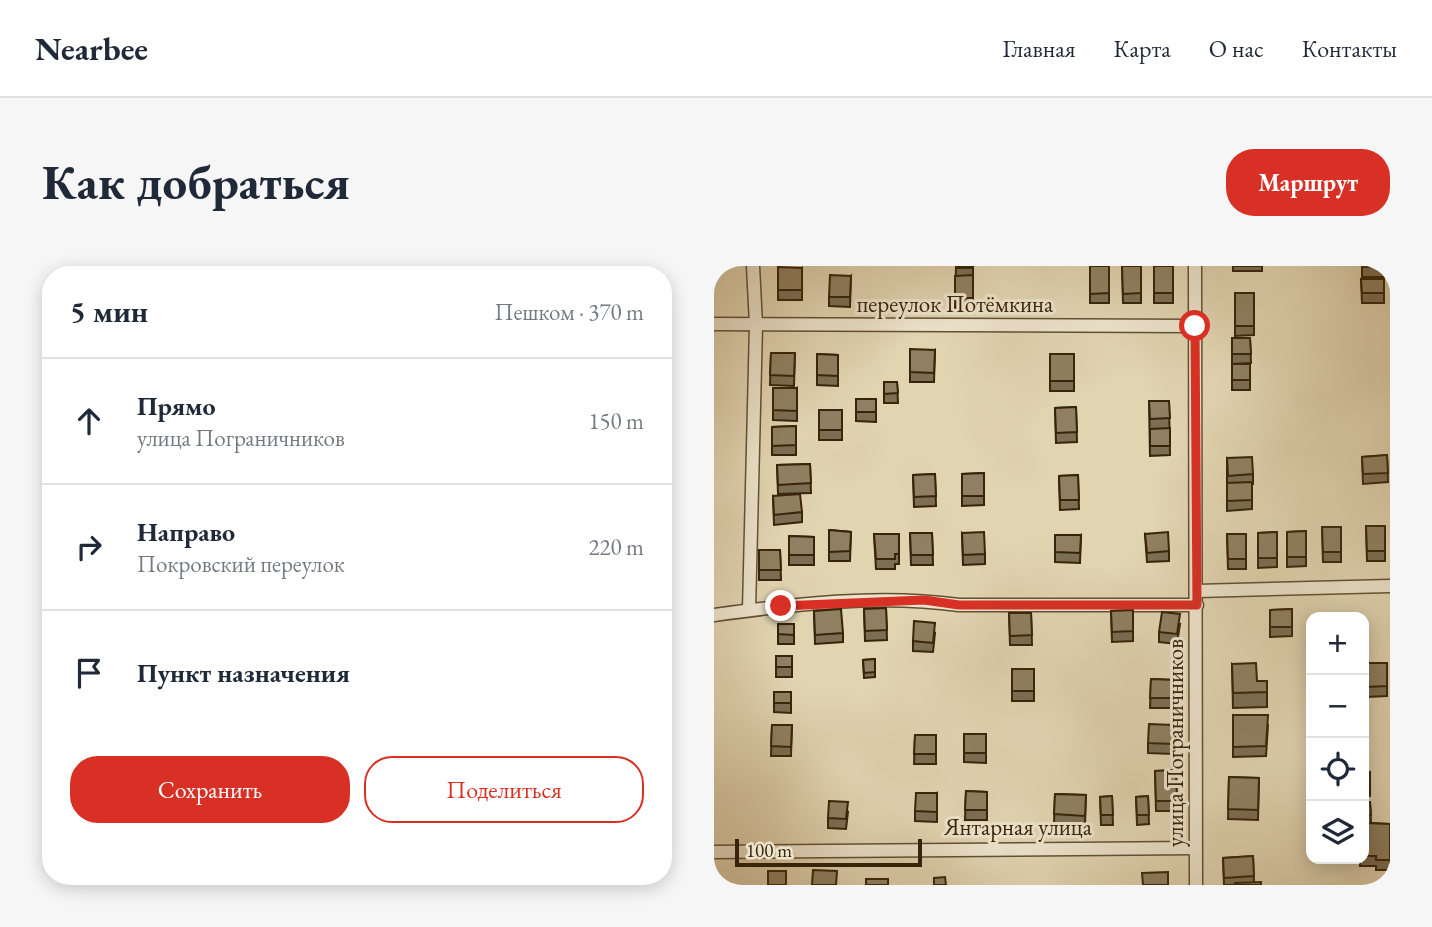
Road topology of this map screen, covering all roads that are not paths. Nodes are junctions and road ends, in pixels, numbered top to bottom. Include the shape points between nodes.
1 (753, 266) edge
2 (1195, 266) edge
3 (714, 324) edge
4 (756, 325) junction
5 (1195, 326) junction
6 (1390, 586) edge
7 (1196, 591) junction
8 (1197, 605) junction
9 (749, 610) junction
10 (714, 615) edge
11 (1195, 848) junction
12 (714, 852) edge
13 (1196, 885) edge

1 - 4 street
2 - 5 street, улица Пограничников
3 - 4 street, переулок Потёмкина
4 - 5 street, переулок Потёмкина
4 - 9 street
5 - 7 street, улица Пограничников
6 - 7 street
7 - 8 street, улица Пограничников
8 - 9 street via 959,605 924,600
8 - 11 street, улица Пограничников
9 - 10 street
11 - 12 street, Янтарная улица
11 - 13 street, улица Пограничников

